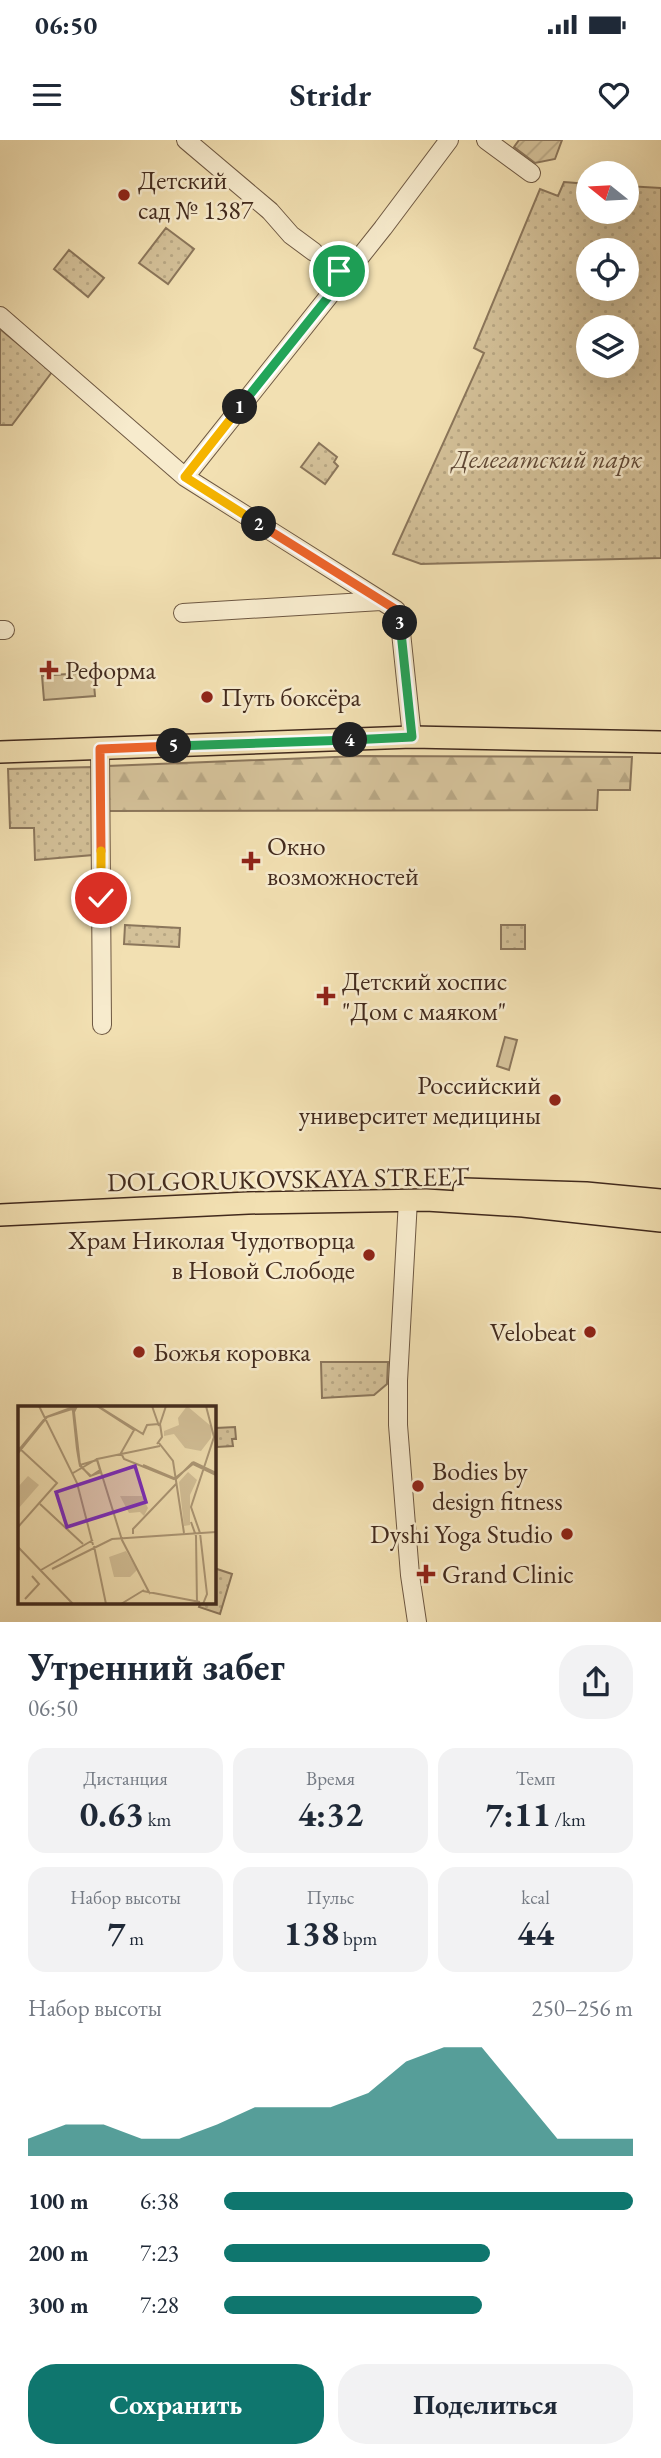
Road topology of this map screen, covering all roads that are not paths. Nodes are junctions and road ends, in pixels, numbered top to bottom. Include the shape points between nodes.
1 (186, 140) edge
2 (449, 140) edge
3 (486, 140) edge
4 (531, 173) dead end
5 (345, 276) junction
6 (0, 316) edge
7 (189, 472) junction
8 (381, 601) junction
9 (183, 613) dead end
10 (412, 737) junction
11 (661, 742) edge
12 (100, 749) junction
13 (0, 752) edge
14 (102, 1025) dead end
15 (408, 1200) junction
16 (661, 1200) edge
17 (0, 1203) edge
18 (626, 1207) junction
19 (0, 1215) edge
20 (661, 1221) edge
21 (415, 1614) edge

1 - 5 street via 270,211 291,235
2 - 5 street
3 - 4 street
5 - 7 street
6 - 7 street
7 - 8 street
8 - 9 street
8 - 10 street via 399,616
10 - 11 main road
10 - 12 main road
12 - 13 main road
12 - 14 street
15 - 18 main road, DOLGORUKOVSKAYA STREET
15 - 19 main road, DOLGORUKOVSKAYA STREET
15 - 21 street via 398,1412
16 - 18 main road
17 - 18 main road via 389,1188 488,1189
18 - 20 main road, DOLGORUKOVSKAYA STREET

